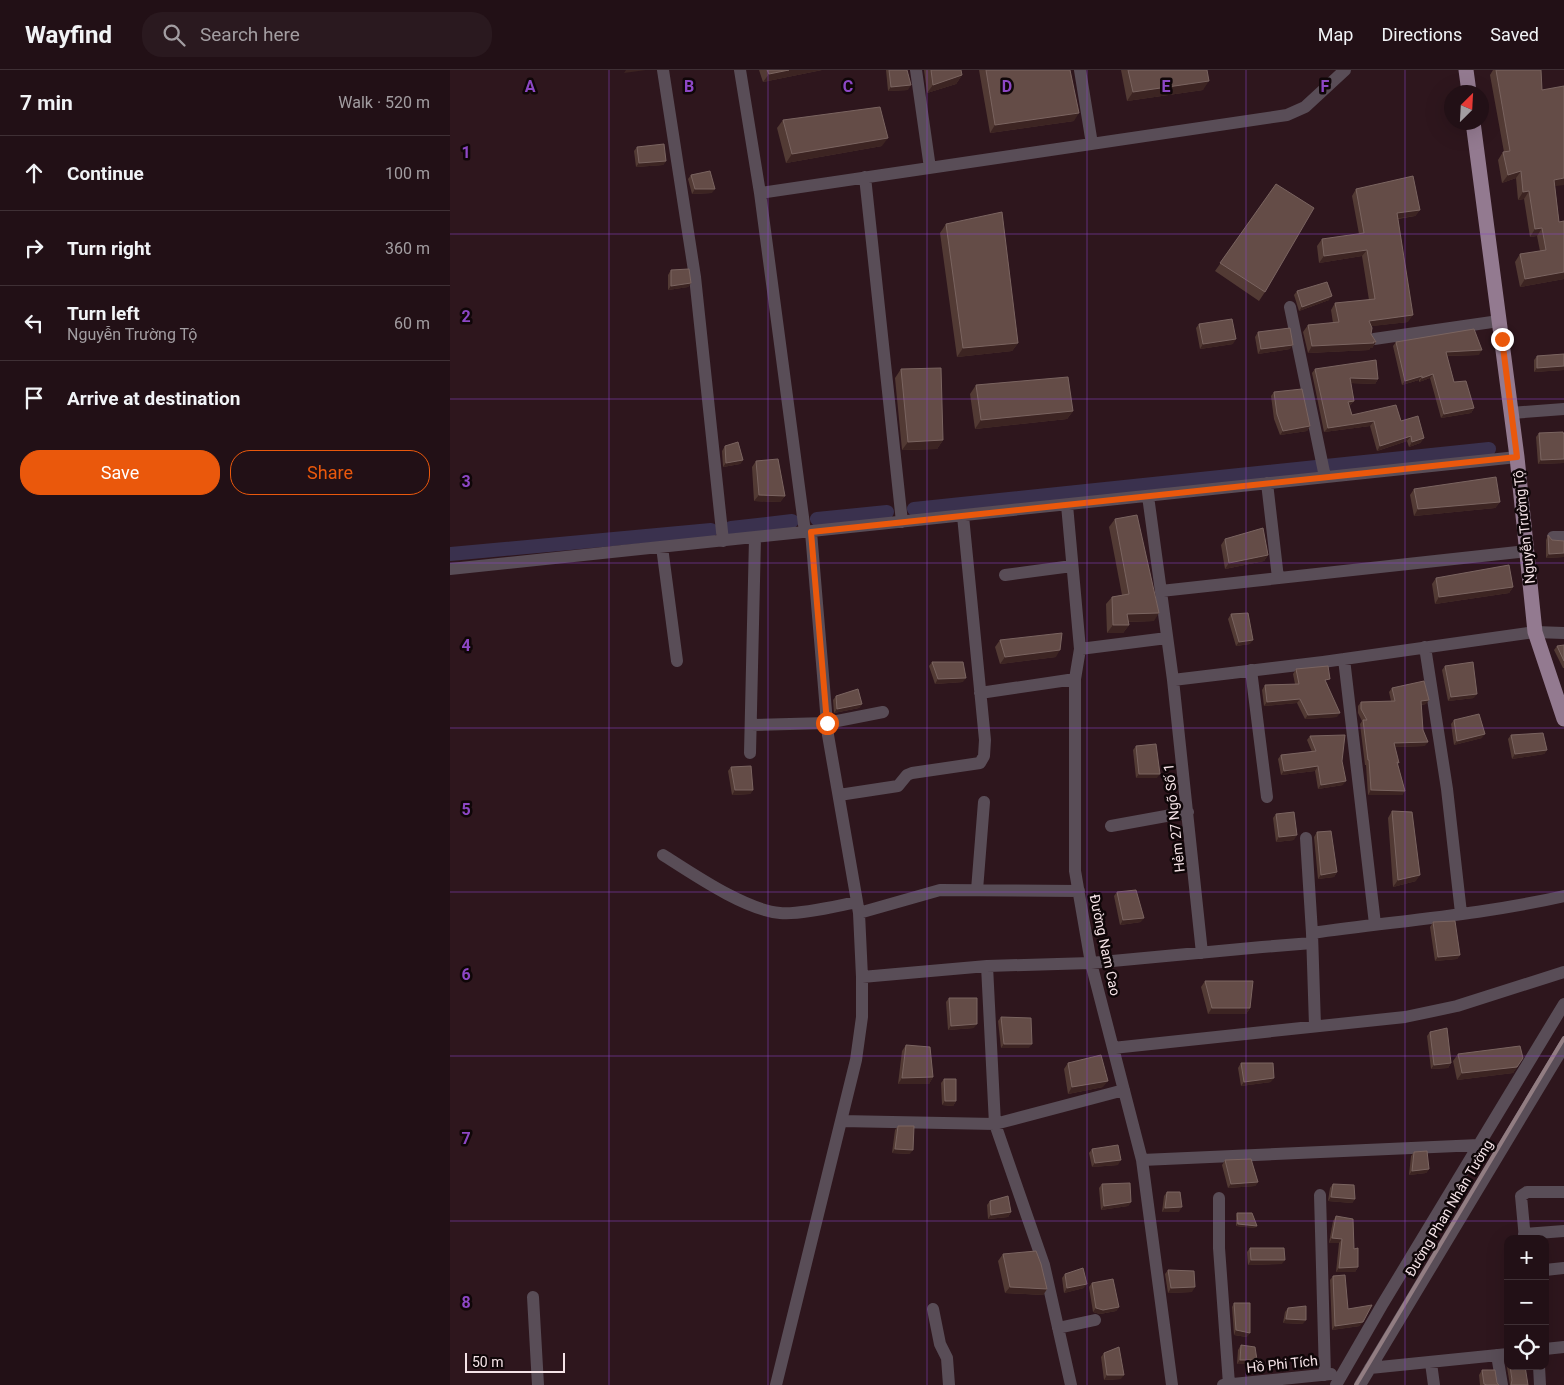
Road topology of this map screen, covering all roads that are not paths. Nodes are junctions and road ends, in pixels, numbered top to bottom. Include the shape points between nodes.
1 (663, 70) edge
2 (740, 70) edge
3 (916, 70) edge
4 (1080, 70) edge
5 (1345, 70) edge
6 (1466, 70) edge
7 (1468, 85) edge
8 (1474, 130) edge
9 (1092, 144) junction
10 (930, 168) junction
11 (865, 177) junction
12 (760, 193) junction
13 (1290, 307) dead end
14 (1499, 321) junction
15 (1374, 339) edge
16 (1564, 409) edge
17 (1512, 413) junction
18 (1517, 457) junction
19 (1325, 477) junction
20 (1267, 483) junction
21 (1148, 496) junction
22 (1066, 505) junction
23 (963, 516) junction
24 (902, 522) junction
25 (808, 532) junction
26 (755, 538) junction
27 (723, 541) junction
28 (662, 548) junction
29 (1527, 550) junction
30 (1072, 566) junction
31 (450, 569) edge
32 (1005, 575) dead end
33 (1278, 578) junction
34 (1161, 591) junction
35 (1535, 632) junction
36 (1564, 633) edge
37 (1168, 638) junction
38 (1425, 647) junction
39 (1080, 649) junction
40 (1344, 659) junction
41 (677, 661) dead end
42 (1251, 670) junction
43 (1075, 679) junction
44 (1173, 680) junction
45 (980, 693) junction
46 (883, 712) dead end
47 (1564, 719) edge
48 (827, 723) junction
49 (751, 725) junction
50 (750, 753) dead end
51 (839, 795) junction
52 (1267, 797) dead end
53 (984, 802) dead end
54 (1188, 812) junction
55 (1111, 826) dead end
56 (1306, 838) dead end
57 (663, 855) dead end
58 (977, 890) junction
59 (1078, 891) junction
60 (1564, 896) edge
61 (858, 908) junction
62 (1461, 913) junction
63 (1375, 924) junction
64 (1312, 938) junction
65 (1202, 953) junction
66 (1091, 963) junction
67 (987, 966) junction
68 (1564, 972) edge
69 (862, 977) junction
70 (1564, 1004) edge
71 (1315, 1026) junction
72 (1564, 1046) edge
73 (1113, 1048) junction
74 (1124, 1090) junction
75 (841, 1121) junction
76 (995, 1124) junction
77 (1479, 1145) junction
78 (1142, 1160) junction
79 (1564, 1192) edge
80 (1320, 1195) dead end
81 (1219, 1198) dead end
82 (1564, 1231) edge
83 (1524, 1235) edge
84 (1532, 1235) edge
85 (1564, 1268) edge
86 (1549, 1270) edge
87 (533, 1297) dead end
88 (933, 1309) dead end
89 (1095, 1320) dead end
90 (1058, 1328) junction
91 (1564, 1347) edge
92 (1549, 1349) edge
93 (1502, 1354) edge
94 (1431, 1363) junction
95 (1370, 1368) junction
96 (1539, 1370) edge
97 (1344, 1373) junction
98 (1325, 1374) junction
99 (538, 1385) edge
100 (776, 1385) edge
101 (949, 1385) edge
102 (1071, 1385) edge
103 (1172, 1385) edge
104 (1226, 1385) edge
105 (1336, 1385) edge
106 (1360, 1385) edge
107 (1434, 1385) edge
108 (1502, 1385) edge
109 (1540, 1385) edge

1 - 27 street via 695,277
2 - 12 street
3 - 10 street
4 - 9 street
5 - 9 street via 1305,107 1287,115
6 - 7 main road
8 - 14 main road, Nguyễn Trường Tộ
9 - 10 street
10 - 11 street
11 - 12 street
11 - 24 street
12 - 25 street
13 - 19 street
14 - 15 street
14 - 17 main road, Nguyễn Trường Tộ
16 - 17 street
17 - 18 main road, Nguyễn Trường Tộ
18 - 19 street
18 - 29 main road, Nguyễn Trường Tộ
19 - 20 street
20 - 21 street
20 - 33 street
21 - 22 street
21 - 34 street, Hẻm 27 Ngõ Số 1
22 - 23 street
22 - 30 street, Đường Nam Cao
23 - 24 street
23 - 45 street
24 - 25 street
25 - 26 street
25 - 48 street
26 - 27 street
26 - 49 street
27 - 28 street
28 - 31 street
28 - 41 street
29 - 33 street
29 - 35 main road, Nguyễn Trường Tộ
30 - 32 street
30 - 39 street, Đường Nam Cao
33 - 34 street
34 - 37 street, Hẻm 27 Ngõ Số 1
35 - 36 street
35 - 38 street
35 - 47 main road, Nguyễn Trường Tộ
37 - 39 street
37 - 44 street, Hẻm 27 Ngõ Số 1
38 - 40 street
38 - 62 street via 1437,713
39 - 43 street, Đường Nam Cao
40 - 42 street
40 - 63 street
42 - 44 street
42 - 52 street
43 - 45 street
43 - 59 street, Đường Nam Cao via 1075,871
44 - 54 street, Hẻm 27 Ngõ Số 1
45 - 51 street via 985,740 980,763 912,774 898,786
46 - 48 street
48 - 49 street
48 - 51 street
49 - 50 street
51 - 61 street
53 - 58 street
54 - 55 street
54 - 65 street, Hẻm 27 Ngõ Số 1
56 - 64 street
57 - 61 street via 730,895 774,912
58 - 59 street
58 - 61 street via 940,890
59 - 66 street, Đường Nam Cao
60 - 62 street via 1522,906
61 - 69 street
62 - 63 street
63 - 64 street
64 - 65 street
64 - 71 street
65 - 66 street
66 - 67 street
66 - 73 street, Đường Nam Cao
67 - 69 street
67 - 76 street
68 - 71 street via 1457,1006 1405,1017
69 - 75 street via 862,1017 856,1060
70 - 77 street
71 - 73 street
72 - 95 street, Đường Phan Nhân Tường
73 - 74 street, Đường Nam Cao
74 - 76 street
74 - 78 street, Đường Nam Cao
75 - 76 street
75 - 100 street
76 - 90 street via 1044,1265
77 - 78 street
77 - 97 street
78 - 103 street, Đường Nam Cao
79 - 83 street via 1527,1192 1520,1196
80 - 98 street
81 - 104 street
82 - 84 street
85 - 86 street
87 - 99 street
88 - 101 street via 940,1344 947,1358
89 - 90 street
90 - 102 street
91 - 92 street
93 - 94 street
93 - 108 street
94 - 95 street
94 - 107 street
95 - 106 street, Đường Phan Nhân Tường
96 - 109 street
97 - 98 street, Hồ Phi Tích
97 - 105 street
98 - 104 street, Hồ Phi Tích

